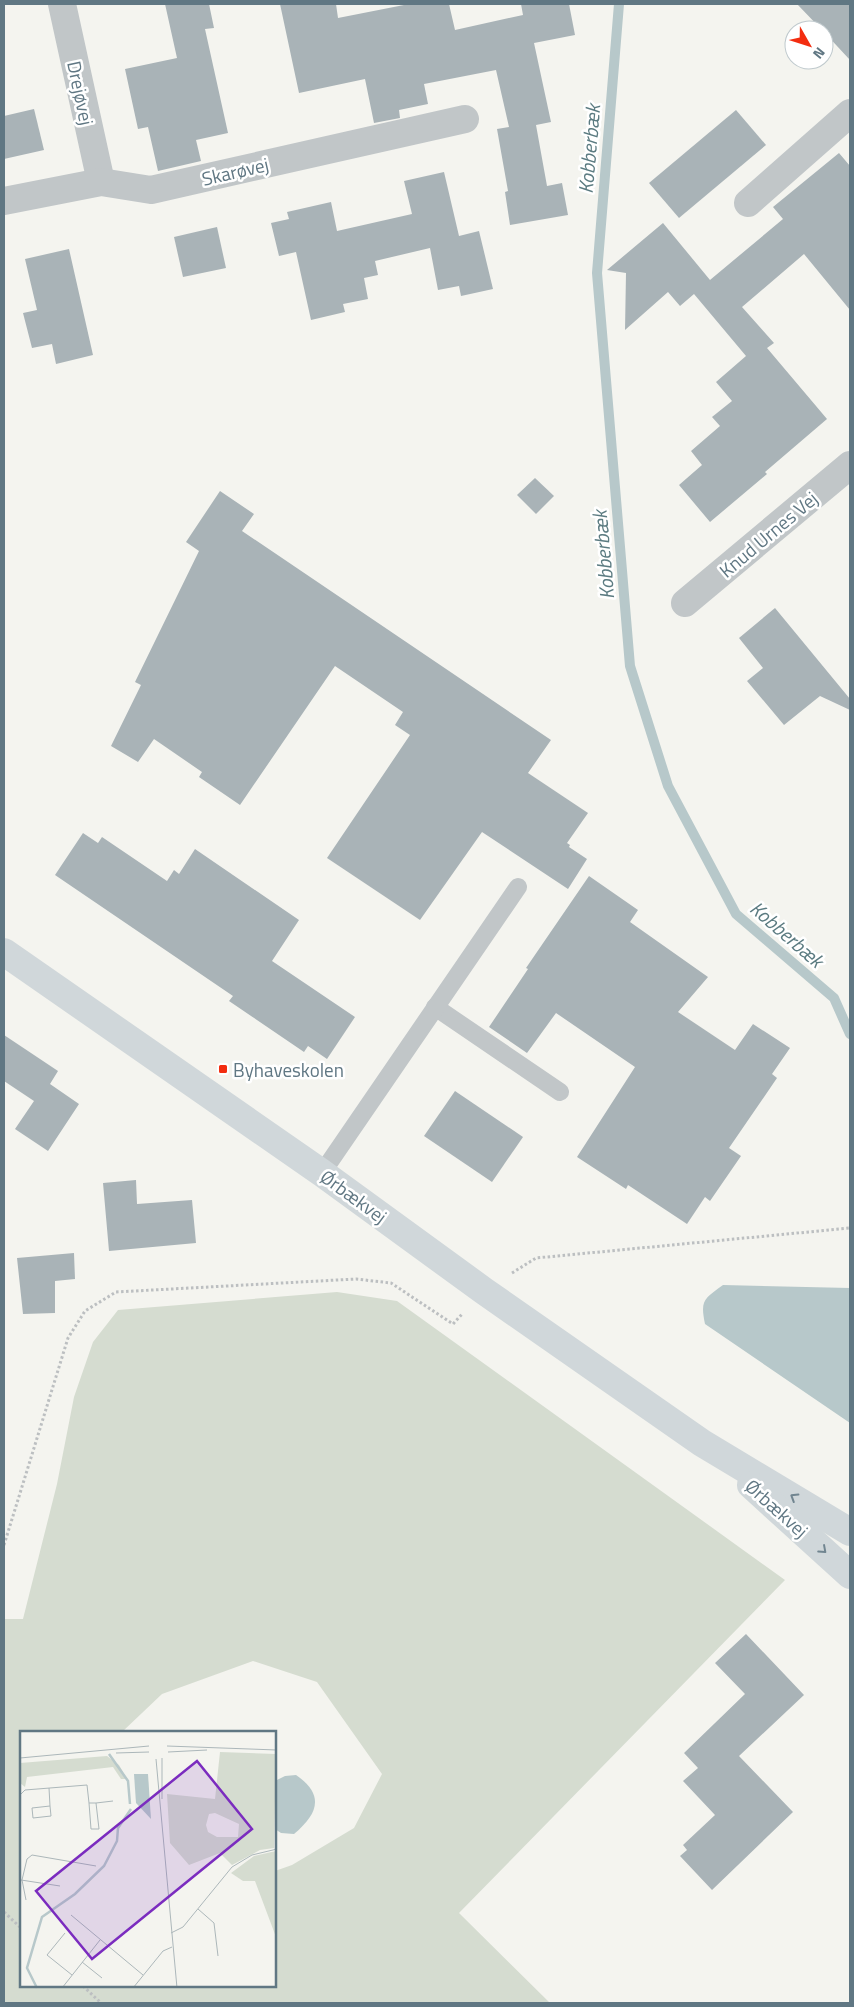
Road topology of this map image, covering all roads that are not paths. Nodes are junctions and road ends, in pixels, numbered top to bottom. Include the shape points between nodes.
1 (62, 4) edge
2 (850, 113) edge
3 (464, 119) dead end
4 (101, 182) junction
5 (4, 201) edge
6 (748, 203) dead end
7 (850, 465) edge
8 (685, 603) dead end
9 (518, 887) dead end
10 (4, 952) edge
11 (435, 1007) junction
12 (560, 1092) dead end
13 (322, 1172) junction
14 (702, 1443) junction
15 (850, 1532) edge
16 (850, 1575) edge

1 - 4 street, Drejøvej
2 - 6 street
3 - 4 street, Skarøvej via 151,190
4 - 5 street, Skarøvej
7 - 8 street, Knud Urnes Vej
9 - 11 lane
10 - 13 street, Ørbækvej
11 - 12 lane
11 - 13 lane
13 - 14 street, Ørbækvej
15 -> 14 street, Ørbækvej
14 -> 16 street, Ørbækvej

